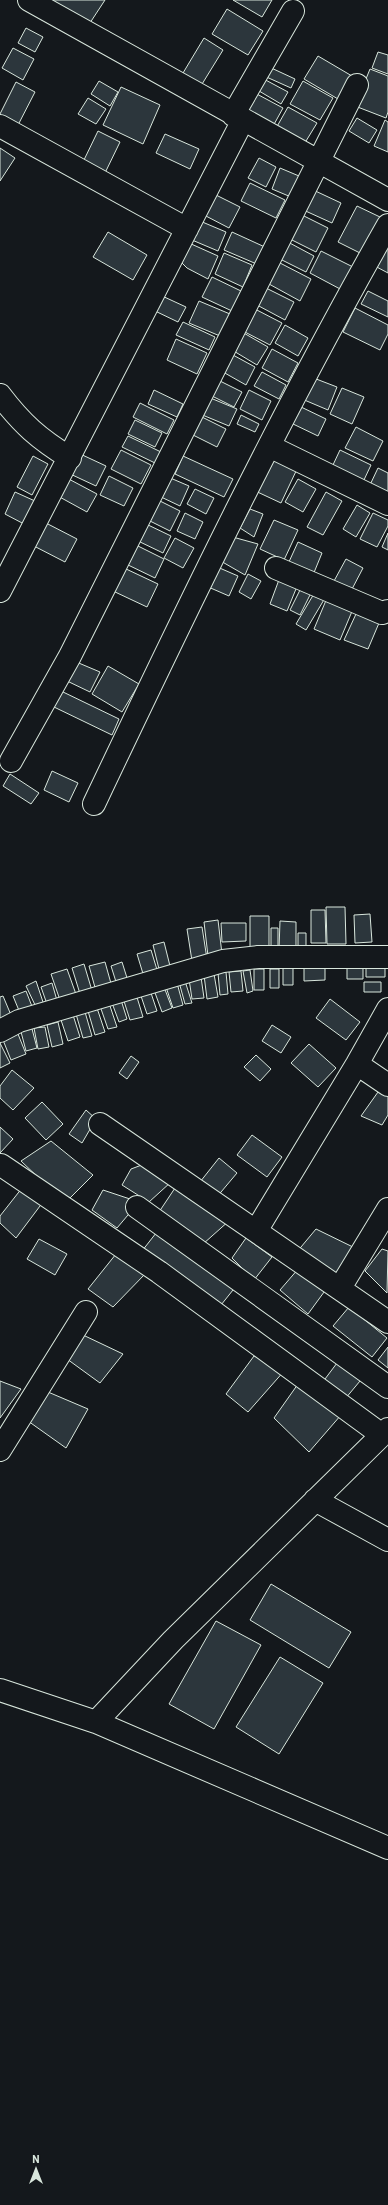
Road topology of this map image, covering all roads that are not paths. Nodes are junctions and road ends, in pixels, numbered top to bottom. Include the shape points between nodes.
1 (29, 0) edge
2 (293, 11) dead end
3 (356, 85) dead end
4 (238, 117) junction
5 (0, 126) edge
6 (319, 161) junction
7 (388, 200) edge
8 (388, 225) edge
9 (187, 229) junction
10 (0, 395) edge
11 (269, 446) junction
12 (70, 458) junction
13 (388, 504) edge
14 (276, 568) dead end
15 (0, 591) edge
16 (388, 611) edge
17 (11, 761) dead end
18 (94, 804) dead end
19 (388, 957) edge
20 (388, 1009) edge
21 (0, 1032) edge
22 (357, 1064) junction
23 (388, 1085) edge
24 (100, 1124) dead end
25 (1, 1165) dead end
26 (137, 1206) dead end
27 (388, 1209) edge
28 (256, 1230) junction
29 (340, 1288) junction
30 (86, 1312) dead end
31 (388, 1322) edge
32 (388, 1387) edge
33 (385, 1432) edge
34 (0, 1450) edge
35 (315, 1500) junction
36 (388, 1540) edge
37 (0, 1690) edge
38 (96, 1722) junction
39 (388, 1848) edge

1 - 4 street
2 - 4 street
3 - 6 street
4 - 6 street
4 - 9 street
5 - 9 street
6 - 7 street
6 - 17 street via 70,656
8 - 11 street via 330,326
9 - 12 street
10 - 12 street via 20,421 46,443
11 - 13 street
11 - 18 street
12 - 15 street
14 - 16 street via 382,613
19 - 21 street via 258,957 223,961 20,1021
20 - 22 street
22 - 23 street
22 - 28 street
24 - 28 street
25 - 33 street via 160,1272
26 - 32 street
27 - 29 street
28 - 29 street
29 - 31 street
30 - 34 street
33 - 35 street
35 - 36 street
35 - 38 street via 173,1640
37 - 38 street
38 - 39 street

